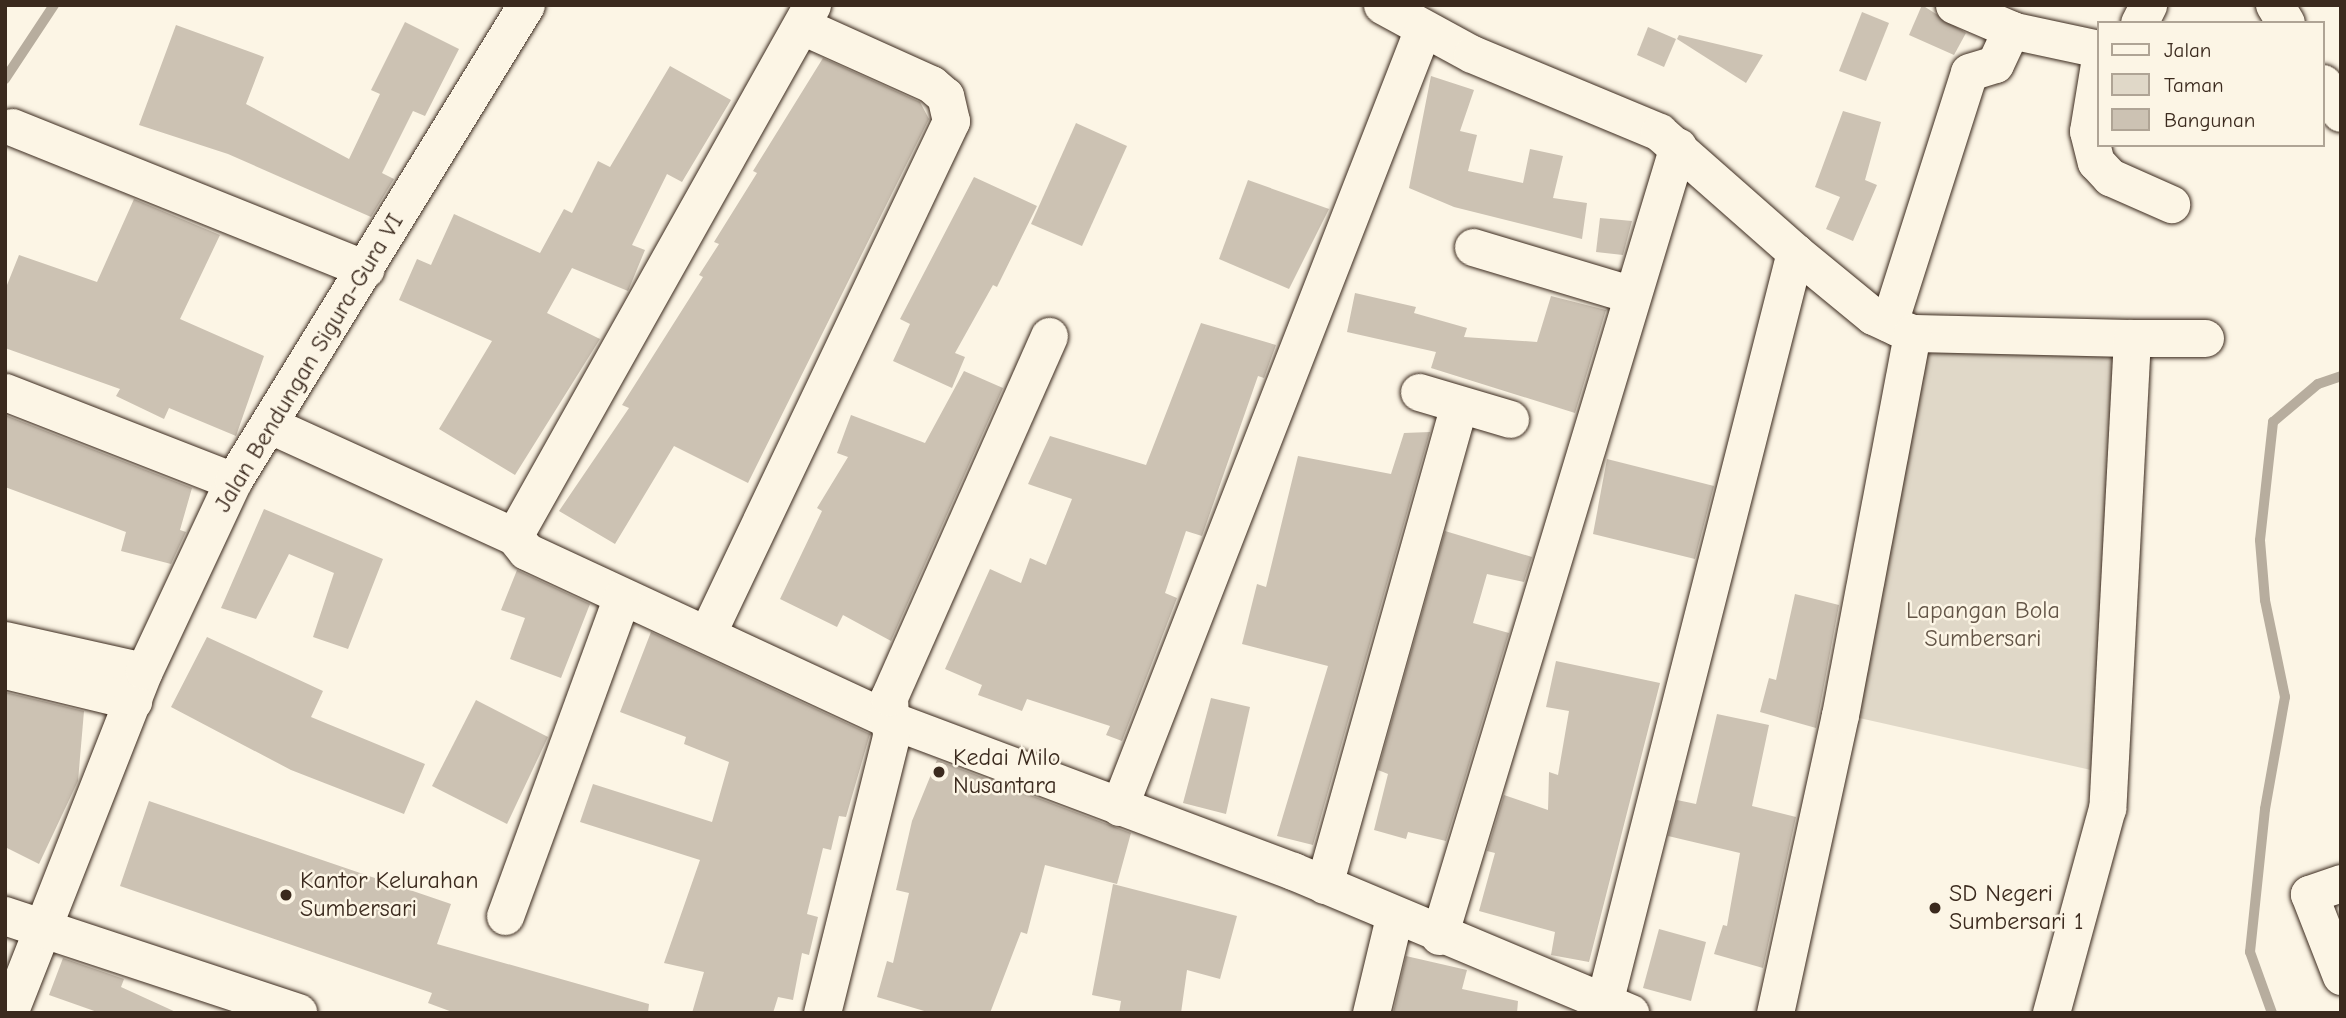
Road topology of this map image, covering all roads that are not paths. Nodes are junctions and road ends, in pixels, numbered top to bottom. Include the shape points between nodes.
1 (526, 5) edge
2 (1382, 5) edge
3 (1954, 5) edge
4 (2148, 5) edge
5 (2275, 5) edge
6 (807, 15) edge
7 (2140, 21) edge
8 (2285, 21) edge
9 (2011, 30) junction
10 (1422, 31) junction
11 (2098, 49) edge
12 (2098, 70) edge
13 (2325, 87) edge
14 (2341, 113) edge
15 (12, 127) dead end
16 (1678, 146) junction
17 (2171, 204) dead end
18 (1473, 247) dead end
19 (1795, 252) junction
20 (366, 269) junction
21 (1630, 294) junction
22 (1901, 328) junction
23 (1049, 336) dead end
24 (2132, 338) junction
25 (2205, 338) dead end
26 (5, 392) edge
27 (1419, 392) dead end
28 (1459, 405) junction
29 (1510, 419) dead end
30 (270, 425) junction
31 (233, 481) junction
32 (514, 536) junction
33 (622, 597) junction
34 (708, 632) junction
35 (5, 640) edge
36 (5, 670) edge
37 (138, 686) junction
38 (886, 718) junction
39 (1119, 807) junction
40 (2341, 884) edge
41 (1324, 885) junction
42 (505, 916) dead end
43 (1394, 917) junction
44 (22, 922) edge
45 (1439, 936) junction
46 (2341, 976) edge
47 (1546, 998) edge
48 (1617, 1008) edge
49 (2052, 1012) edge
50 (9, 1013) edge
51 (298, 1013) edge
52 (822, 1013) edge
53 (1371, 1013) edge
54 (1775, 1013) edge

1 - 20 street, Jalan Bendungan Sigura-Gura VI
2 - 10 street
3 - 9 street
4 - 7 street
5 - 8 main road
6 - 32 street
6 - 34 street via 931,84 945,96 951,121
9 - 11 street
9 - 22 street via 1995,64 1969,72
10 - 16 street via 1659,132
10 - 39 street
12 - 17 street via 2088,131 2096,162 2134,190
13 - 14 main road
15 - 20 street
16 - 19 street
16 - 21 street
18 - 21 street
19 - 22 street
19 - 48 street
20 - 30 street, Jalan Bendungan Sigura-Gura VI
21 - 45 street
22 - 24 street
22 - 54 street via 1838,727
23 - 38 street via 889,697
24 - 25 street
24 - 49 street via 2107,808
26 - 31 street
27 - 28 street
28 - 29 street
28 - 41 street
30 - 31 street, Jalan Bendungan Sigura-Gura VI
30 - 32 street
31 - 37 street, Jalan Bendungan Sigura-Gura VI
32 - 33 street via 526,551
33 - 34 street
33 - 42 street
34 - 38 street
35 - 37 street
36 - 37 street
37 - 44 street, Jalan Bendungan Sigura-Gura VI
38 - 39 street
38 - 52 street via 891,737
39 - 41 street
40 - 46 street via 2309,894
41 - 43 street
43 - 45 street
43 - 53 street
44 - 50 street, Jalan Bendungan Sigura-Gura VI
44 - 51 main road
45 - 47 street
47 - 48 street

